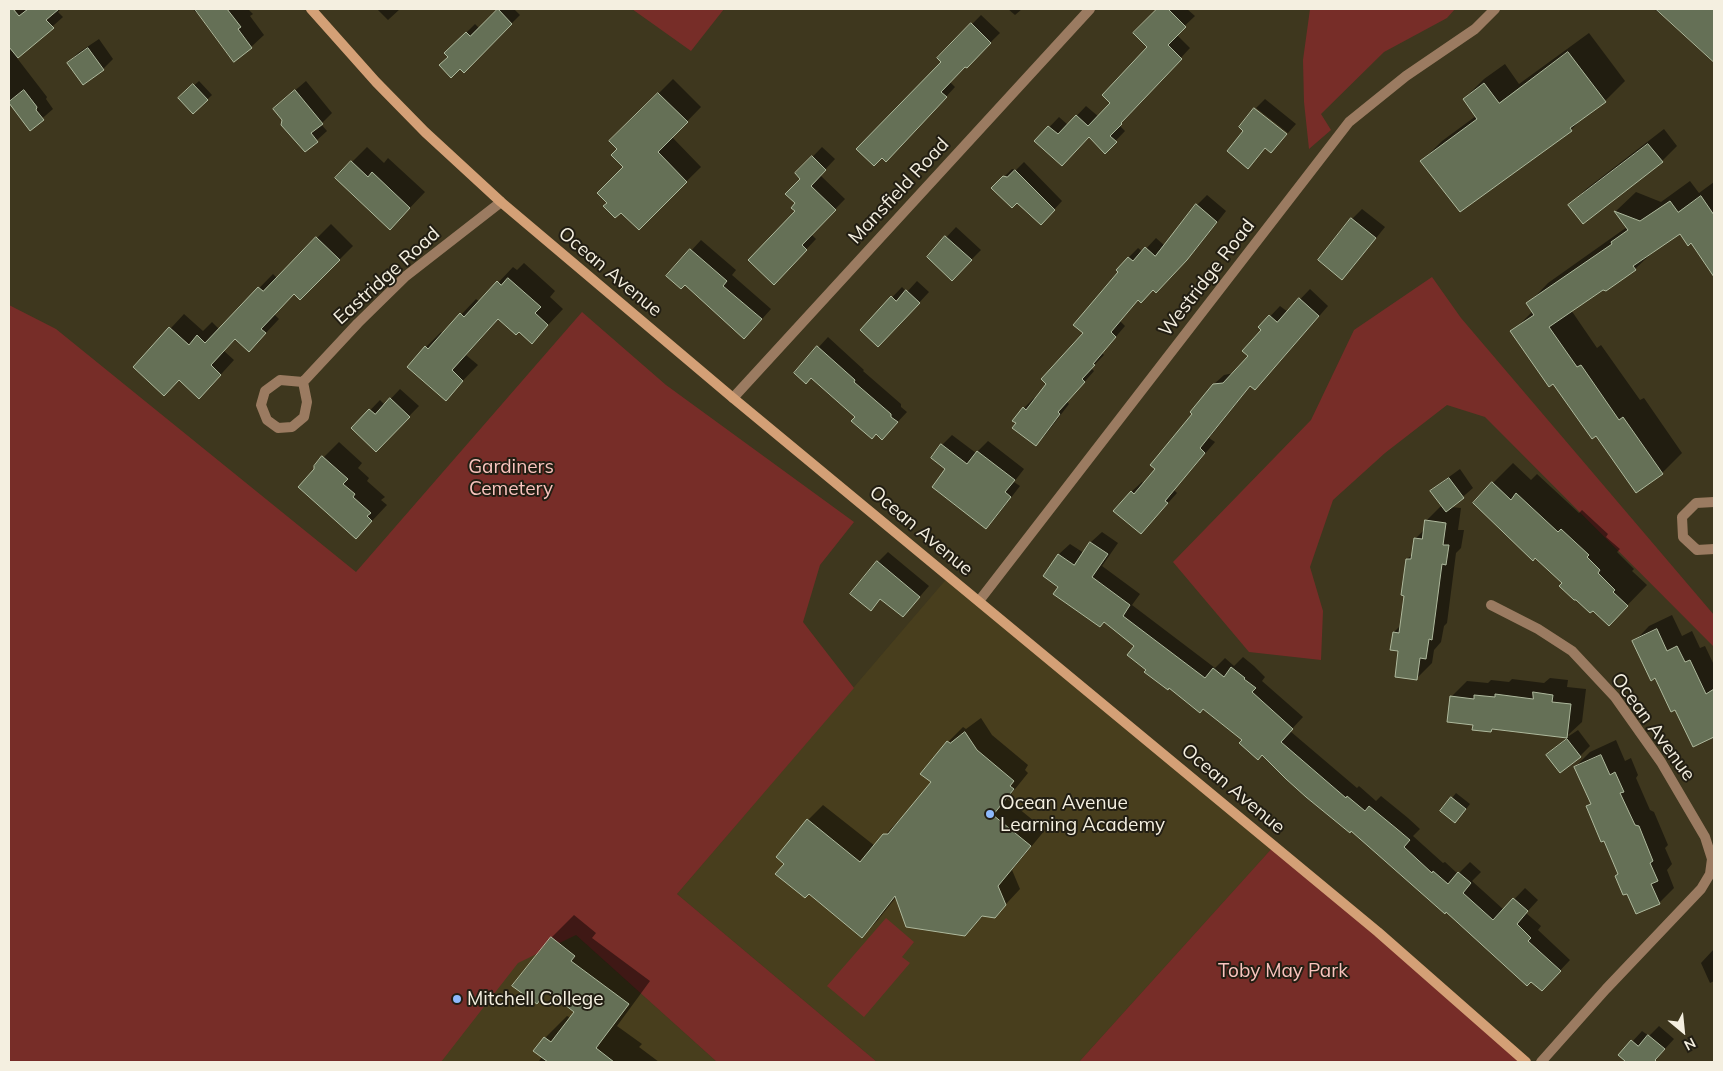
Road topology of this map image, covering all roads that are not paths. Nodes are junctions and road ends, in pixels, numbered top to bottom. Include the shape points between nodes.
1 (311, 9) edge
2 (1090, 9) edge
3 (1495, 9) edge
4 (501, 202) junction
5 (303, 382) junction
6 (733, 398) junction
7 (1714, 502) edge
8 (1714, 549) edge
9 (979, 601) junction
10 (1491, 605) dead end
11 (1526, 1062) edge
12 (1541, 1062) edge

1 - 4 main road, Ocean Avenue via 425,132
2 - 6 street, Mansfield Road
3 - 9 street, Westridge Road via 1474,29 1406,76 1349,122
4 - 5 street, Eastridge Road via 406,276
4 - 6 main road, Ocean Avenue
5 - 5 street via 280,380 265,391 261,405 267,420 278,428 292,427 304,417 307,402
6 - 9 main road, Ocean Avenue
7 - 8 street via 1696,503 1682,517 1683,537 1697,550
9 - 11 main road, Ocean Avenue via 1378,932
10 - 12 street, Ocean Avenue via 1572,651 1615,697 1661,762 1706,837 1712,859 1710,874 1701,889

